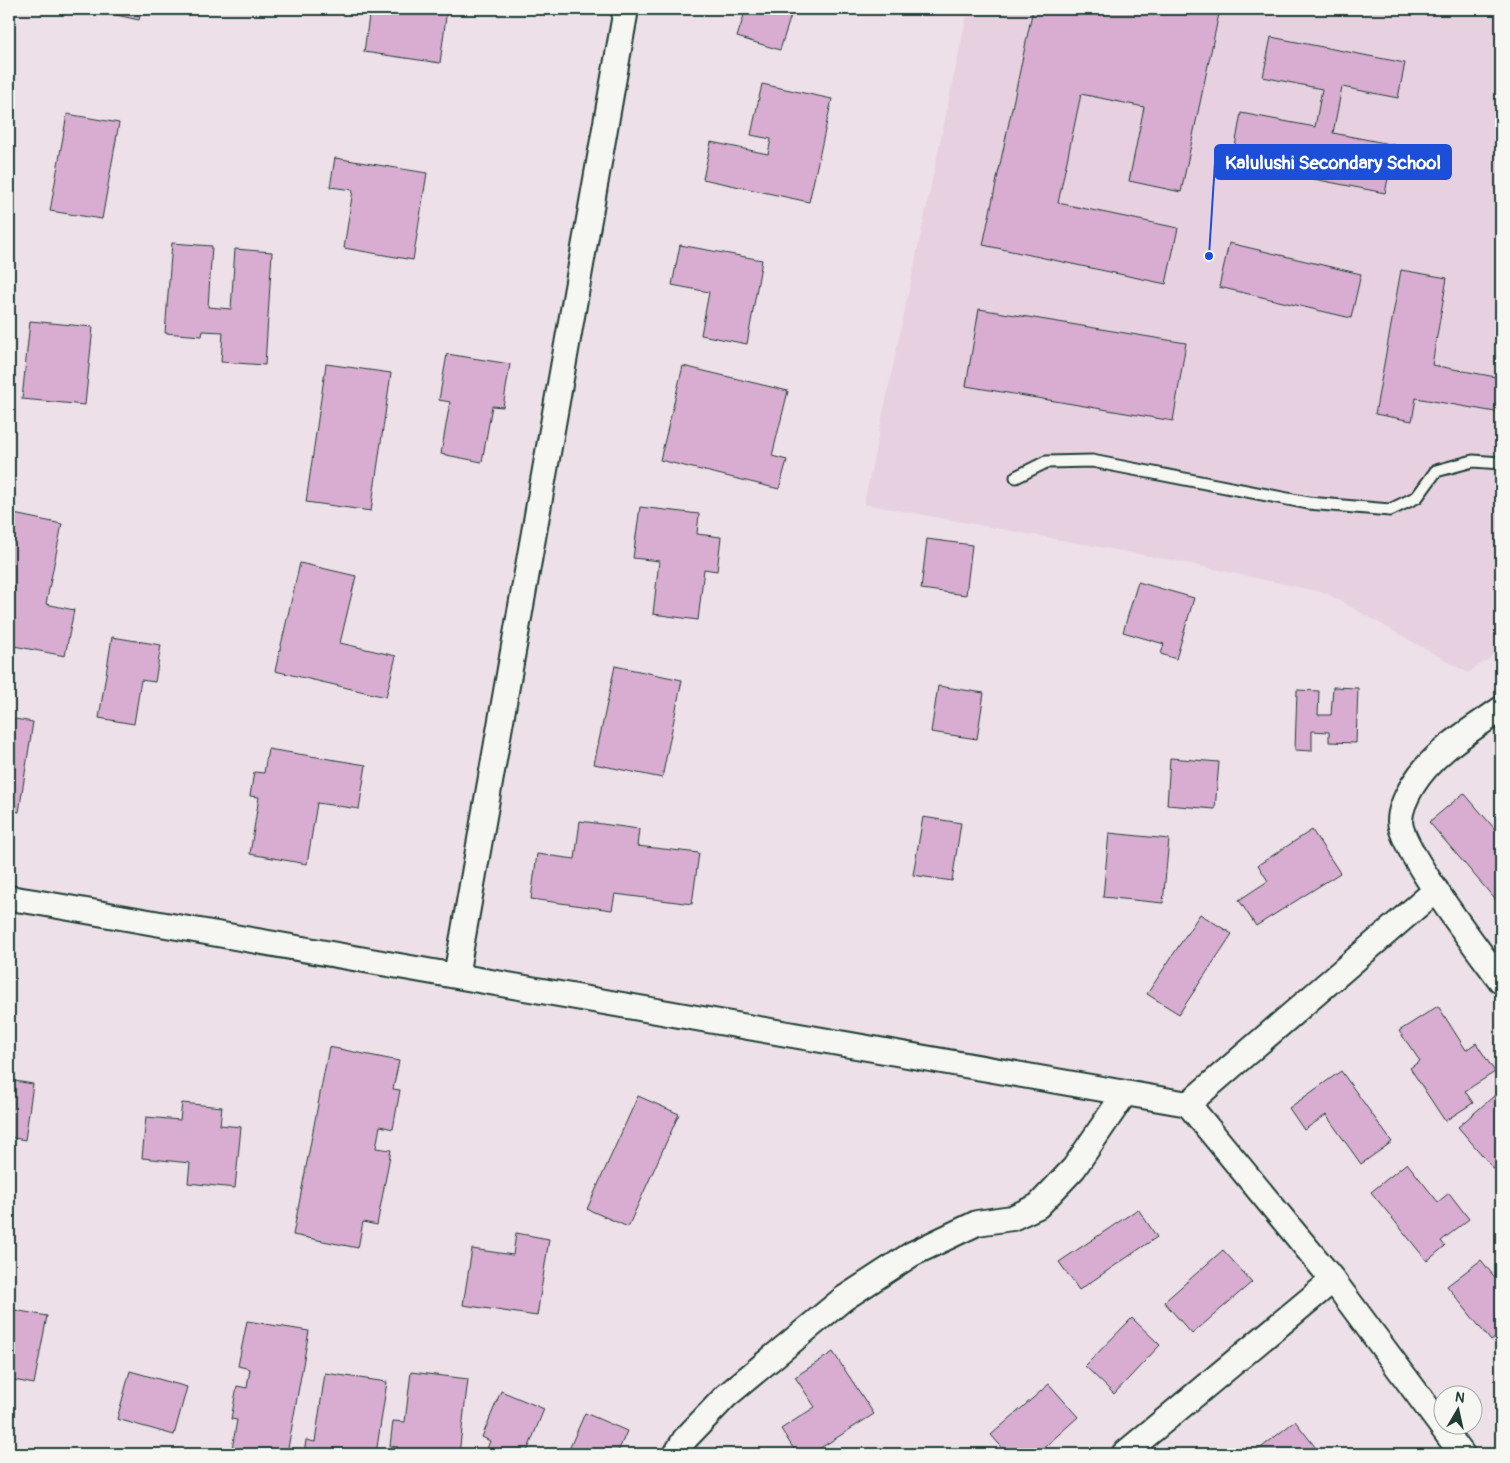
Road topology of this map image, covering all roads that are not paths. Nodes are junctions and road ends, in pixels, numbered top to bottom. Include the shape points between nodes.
1 (626, 9) edge
2 (1501, 463) edge
3 (1016, 477) dead end
4 (1501, 708) edge
5 (1436, 890) junction
6 (9, 898) edge
7 (456, 976) junction
8 (1501, 981) edge
9 (1125, 1093) junction
10 (1188, 1104) junction
11 (1333, 1280) junction
12 (676, 1454) edge
13 (1124, 1454) edge
14 (1462, 1454) edge

1 - 7 street
2 - 3 lane via 1473,461 1436,471 1417,497 1390,510 1308,503 1092,461 1046,462
4 - 5 street via 1442,751 1412,786 1404,804 1400,821 1405,841
5 - 8 street
5 - 10 street
6 - 7 street
7 - 9 street
9 - 10 street
9 - 12 street via 1074,1168 1038,1206 1012,1218 977,1223 912,1254 843,1299 726,1396 685,1439
10 - 11 street
11 - 13 street
11 - 14 street

